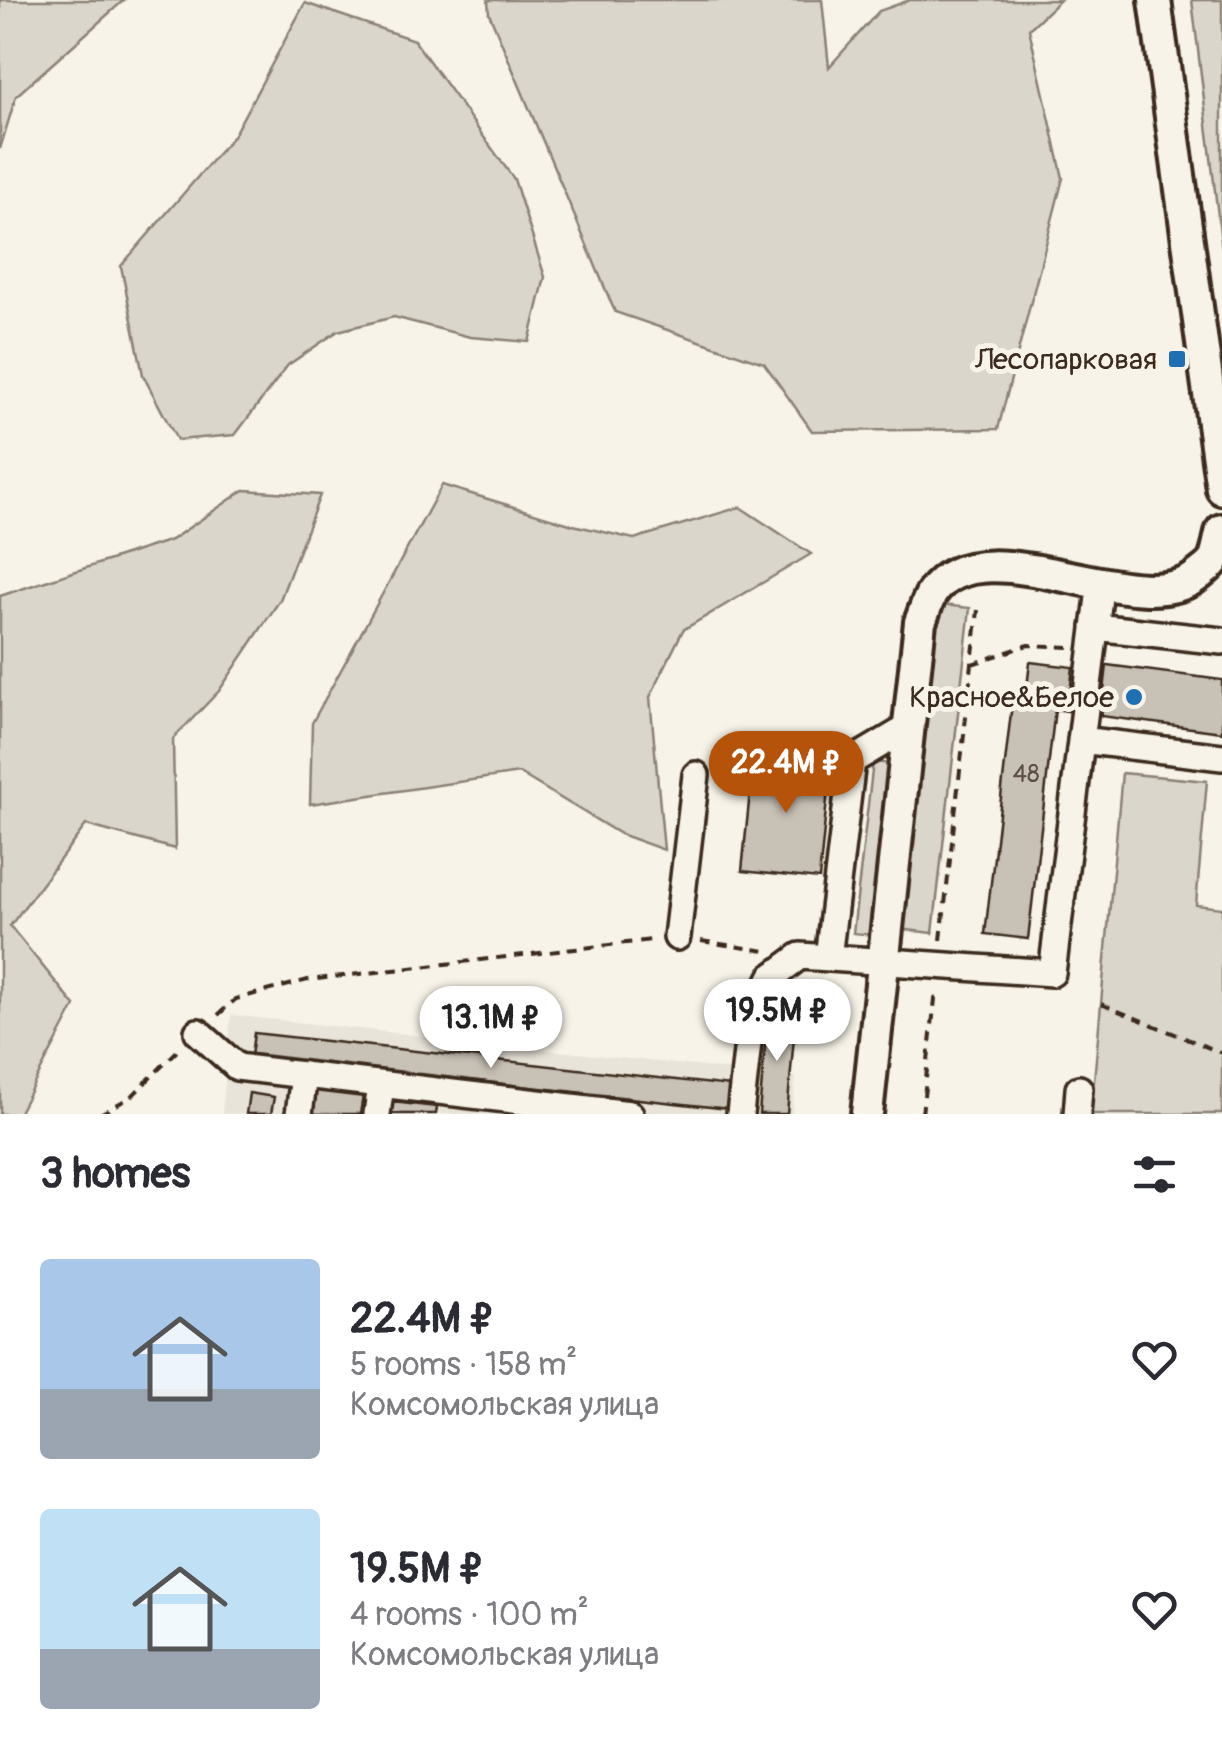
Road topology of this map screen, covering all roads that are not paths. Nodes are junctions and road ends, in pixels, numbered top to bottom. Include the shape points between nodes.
1 (1155, 0) edge
2 (1222, 488) edge
3 (1222, 530) edge
4 (1101, 582) junction
5 (1094, 638) junction
6 (1222, 642) edge
7 (909, 726) junction
8 (1081, 740) junction
9 (1222, 757) edge
10 (696, 775) dead end
11 (678, 938) road end
12 (828, 958) junction
13 (884, 962) junction
14 (198, 1032) road end
15 (304, 1075) junction
16 (381, 1084) junction
17 (452, 1104) edge
18 (526, 1108) edge
19 (596, 1112) edge
20 (298, 1114) edge
21 (377, 1114) edge
22 (630, 1114) edge
23 (740, 1114) edge
24 (867, 1114) edge

1 - 2 main road
3 - 4 main road via 1213,563 1184,586 1156,590
4 - 5 lane
4 - 7 main road via 976,566 953,574 932,593 920,622
5 - 6 lane
5 - 8 lane
7 - 12 lane via 852,761
7 - 13 main road
8 - 9 lane
8 - 13 lane via 1052,973
10 - 11 lane
12 - 13 lane
12 - 23 lane via 800,956 772,976 750,1024
13 - 24 main road
14 - 15 lane via 237,1067
15 - 16 lane
15 - 20 lane
16 - 17 lane
16 - 21 lane
17 - 18 lane
18 - 19 lane
19 - 22 lane

